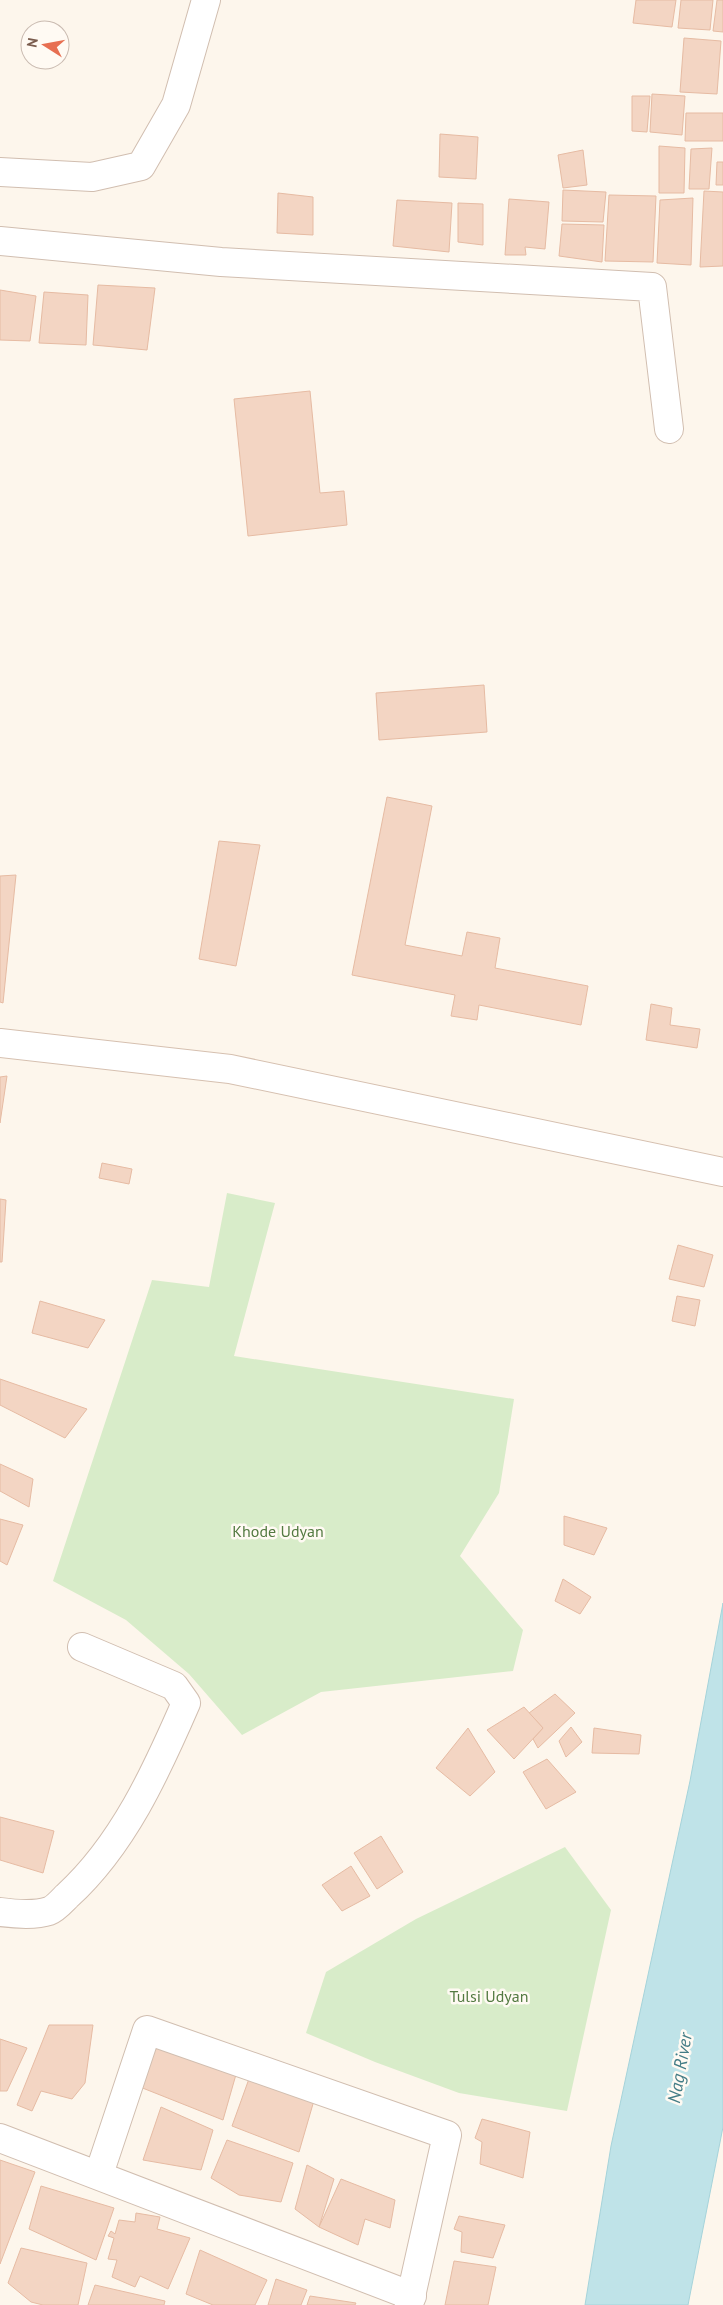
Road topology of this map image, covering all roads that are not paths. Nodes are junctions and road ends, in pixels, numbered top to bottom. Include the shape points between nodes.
1 (206, 0) edge
2 (0, 172) edge
3 (0, 241) edge
4 (669, 429) dead end
5 (0, 1043) edge
6 (723, 1172) edge
7 (82, 1647) dead end
8 (0, 1912) edge
9 (0, 2138) edge
10 (99, 2174) junction
11 (410, 2300) edge

1 - 2 street via 176,105 141,166 92,177
3 - 4 street via 221,262 652,287
5 - 6 street via 230,1069
7 - 8 street via 174,1686 186,1703 168,1746 118,1839 75,1888 50,1911
9 - 10 street
10 - 11 street
10 - 11 street via 148,2030 447,2135

